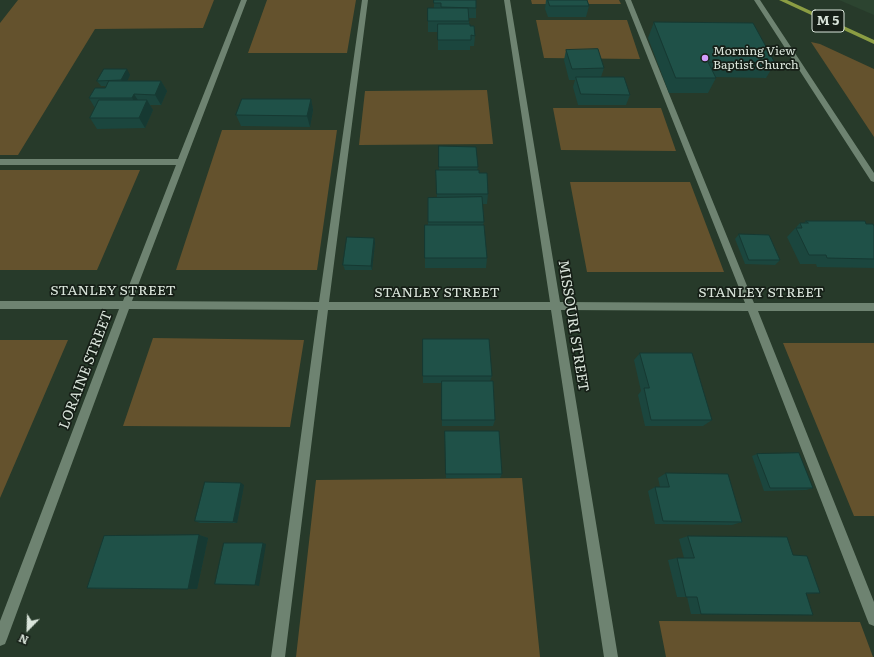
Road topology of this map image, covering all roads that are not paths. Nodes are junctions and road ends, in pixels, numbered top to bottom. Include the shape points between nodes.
1 (244, 0) edge
2 (365, 0) edge
3 (507, 0) edge
4 (628, 0) edge
5 (758, 0) edge
6 (782, 0) edge
7 (874, 42) edge
8 (0, 162) edge
9 (181, 162) junction
10 (874, 179) edge
11 (0, 305) edge
12 (126, 305) junction
13 (323, 307) junction
14 (556, 307) junction
15 (751, 307) junction
16 (874, 307) edge
17 (874, 619) edge
18 (0, 639) edge
19 (278, 657) edge
20 (611, 657) edge

1 - 9 street, LORAINE STREET
2 - 13 street
3 - 14 street, MISSOURI STREET
4 - 15 street
5 - 10 street
6 - 7 main road, M 5
8 - 9 street
9 - 12 street, LORAINE STREET
11 - 12 street, STANLEY STREET
12 - 13 street, STANLEY STREET
12 - 18 street, LORAINE STREET
13 - 14 street, STANLEY STREET
13 - 19 street
14 - 15 street, STANLEY STREET
14 - 20 street, MISSOURI STREET
15 - 16 street, STANLEY STREET
15 - 17 street

